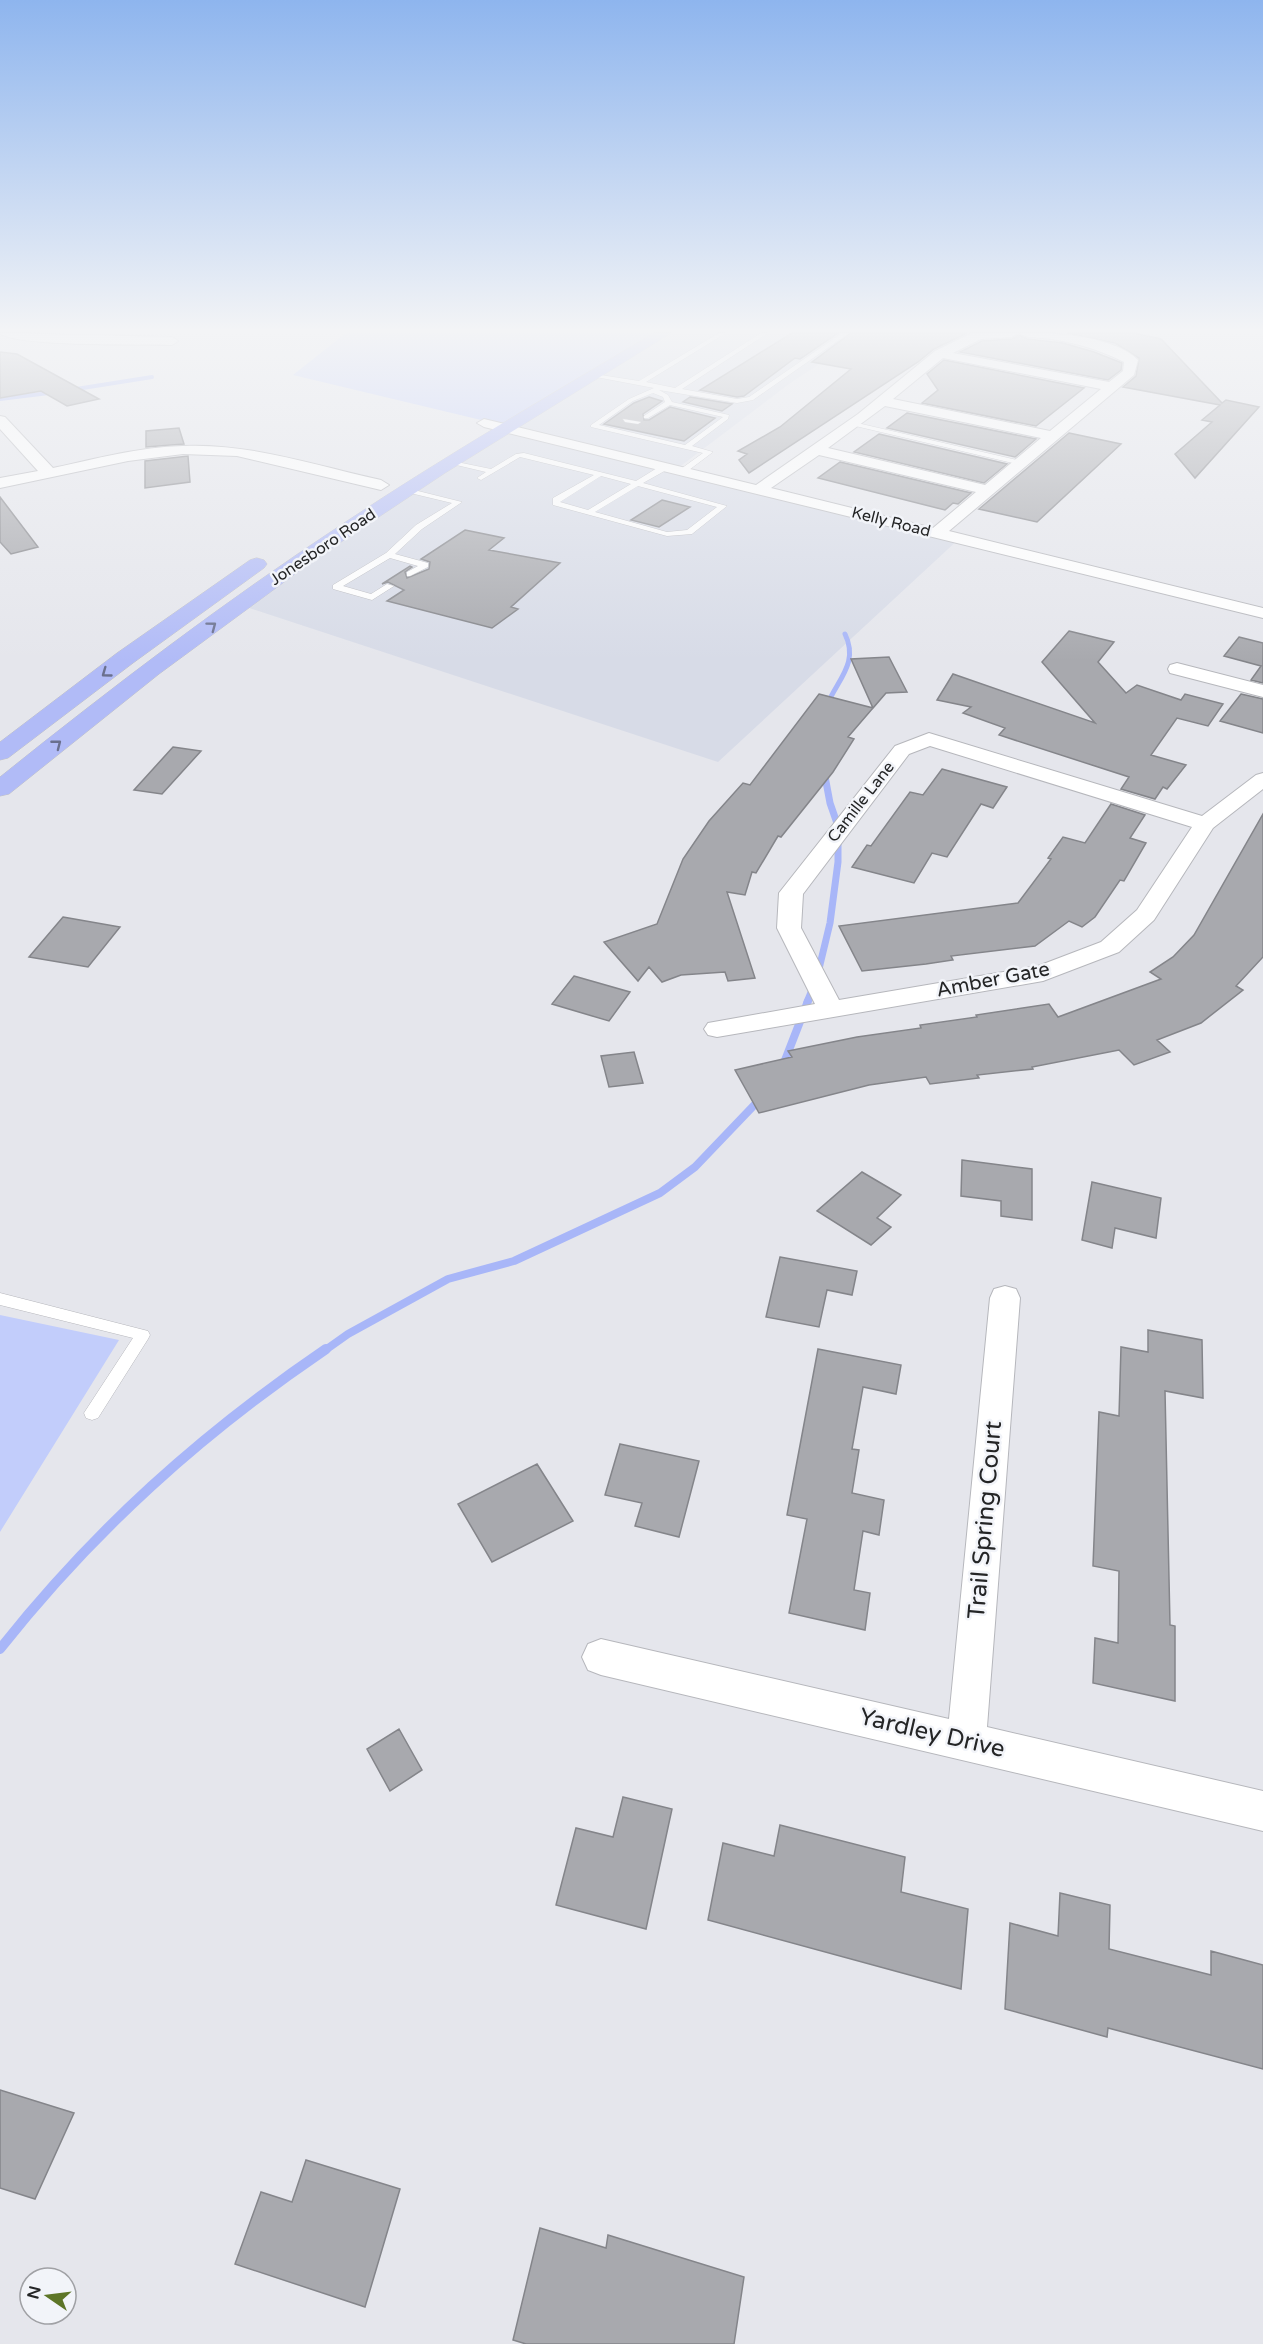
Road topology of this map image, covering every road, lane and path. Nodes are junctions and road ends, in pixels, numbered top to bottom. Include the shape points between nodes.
1 (21, 442) edge
2 (452, 442) edge
3 (486, 442) edge
4 (563, 442) edge
5 (669, 442) edge
6 (693, 442) edge
7 (828, 442) edge
8 (932, 442) edge
9 (1045, 442) edge
10 (688, 446) junction
11 (817, 450) junction
12 (419, 462) dead end
13 (452, 463) junction
14 (1021, 463) junction
15 (665, 467) junction
16 (493, 471) junction
17 (682, 471) junction
18 (49, 473) junction
19 (400, 473) dead end
20 (600, 474) junction
21 (481, 478) dead end
22 (0, 483) edge
23 (637, 484) junction
24 (381, 485) junction
25 (409, 490) junction
26 (759, 490) junction
27 (988, 490) junction
28 (345, 508) dead end
29 (589, 512) junction
30 (937, 533) junction
31 (273, 554) dead end
32 (389, 555) junction
33 (410, 574) dead end
34 (390, 586) dead end
35 (1263, 613) edge
36 (1177, 669) dead end
37 (1263, 690) edge
38 (0, 753) edge
39 (1263, 779) edge
40 (4, 783) edge
41 (1205, 824) junction
42 (830, 1008) junction
43 (717, 1029) dead end
44 (1005, 1298) dead end
45 (0, 1299) edge
46 (92, 1413) dead end
47 (601, 1658) dead end
48 (966, 1741) junction
49 (1263, 1811) edge

1 - 18 street
2 - 12 main road
3 - 13 main road, Jonesboro Road
4 - 15 street, Kelly Road
5 - 10 lane
6 - 10 lane
7 - 11 street
8 - 14 lane
9 - 14 street
10 - 17 lane via 709,452
11 - 26 street
11 - 27 street
13 - 16 lane
13 - 25 main road, Jonesboro Road
14 - 27 street
15 - 17 street, Kelly Road
15 - 23 lane
16 - 20 lane via 524,455
16 - 21 lane
17 - 26 street, Kelly Road
18 - 22 street
18 - 24 street via 161,452 216,451 237,452
19 - 24 main road, Jonesboro Road
20 - 23 lane
20 - 29 lane via 556,500
23 - 29 lane
23 - 29 lane via 723,506 689,532 667,534
24 - 28 main road, Jonesboro Road
25 - 32 lane via 458,502 419,527
40 -> 25 main road, Jonesboro Road via 245,601
26 - 30 street, Kelly Road
27 - 30 street
30 - 35 street, Kelly Road
31 -> 38 main road, Jonesboro Road
32 - 33 lane via 425,565
32 - 34 lane via 336,587 372,597
36 - 37 street
39 - 41 street, Amber Gate
41 - 42 street, Amber Gate via 1146,915 1110,947 1043,973
41 - 42 street, Camille Lane via 929,739 902,750 791,893 789,928
42 - 43 street, Amber Gate
44 - 48 street, Trail Spring Court
45 - 46 lane via 143,1335
47 - 48 street, Yardley Drive
48 - 49 street, Yardley Drive

